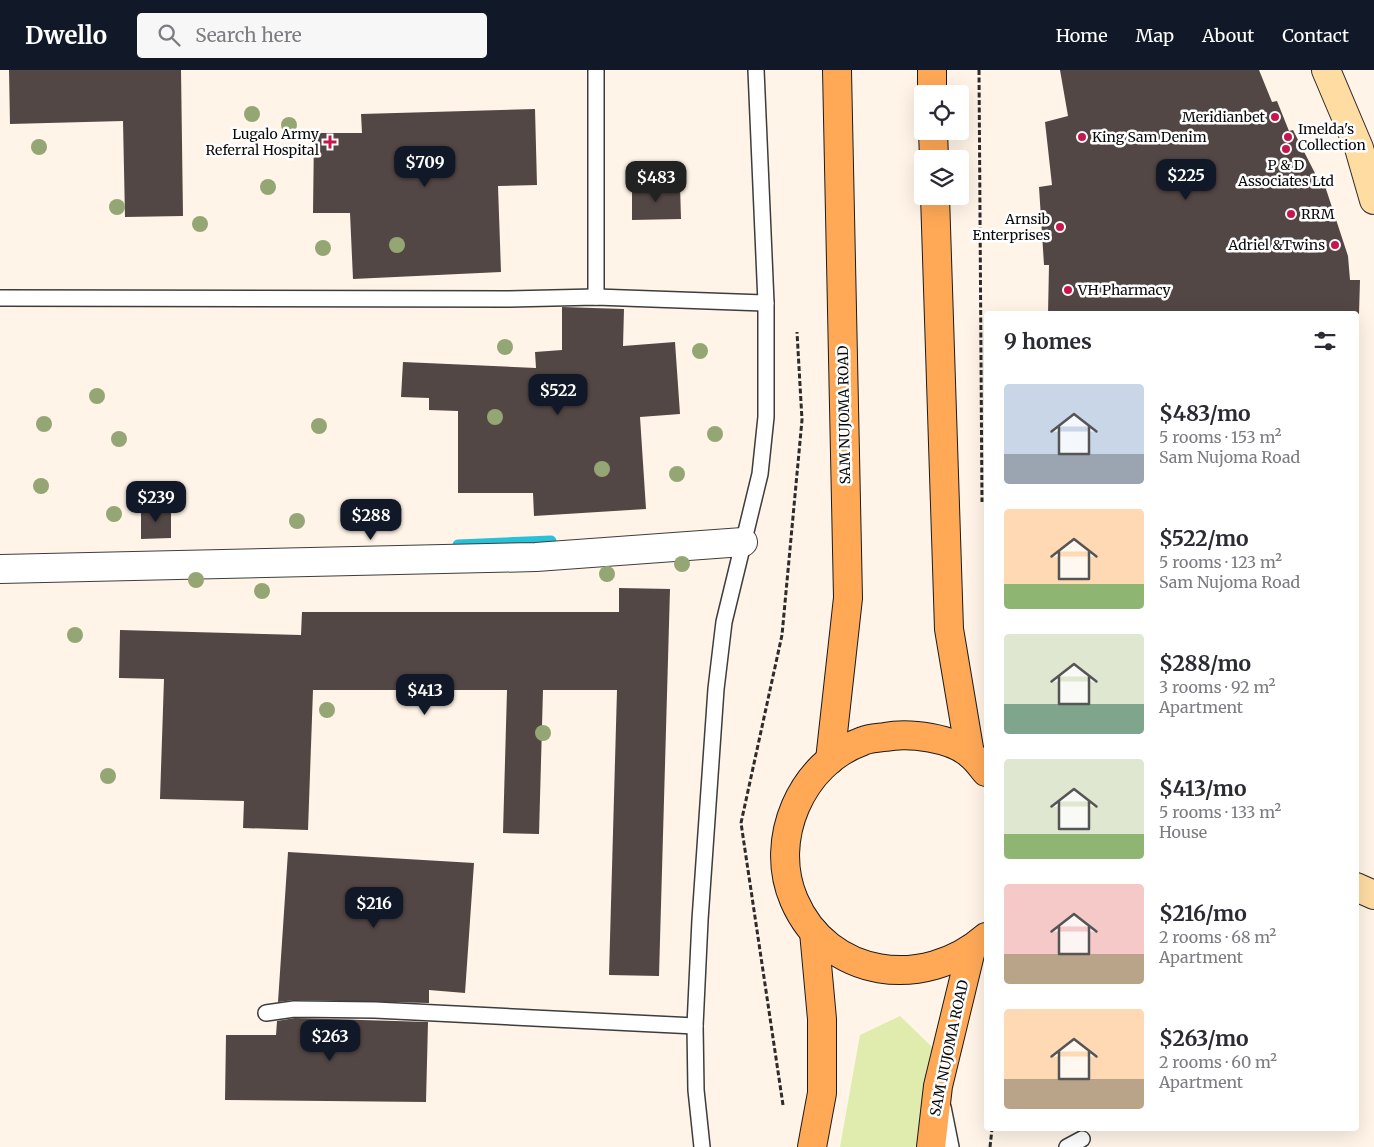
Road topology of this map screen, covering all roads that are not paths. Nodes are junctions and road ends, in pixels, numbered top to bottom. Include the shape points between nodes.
1 (596, 70) edge
2 (756, 70) edge
3 (837, 70) edge
4 (932, 70) edge
5 (1326, 70) edge
6 (932, 85) edge
7 (1374, 200) edge
8 (935, 205) edge
9 (596, 297) junction
10 (0, 298) edge
11 (766, 302) junction
12 (743, 542) junction
13 (0, 569) edge
14 (830, 760) junction
15 (978, 763) edge
16 (1359, 888) edge
17 (1374, 895) edge
18 (814, 932) junction
19 (978, 944) edge
20 (266, 1013) dead end
21 (695, 1026) junction
22 (938, 1086) junction
23 (1082, 1139) dead end
24 (702, 1147) edge
25 (812, 1147) edge
26 (931, 1147) edge
27 (951, 1147) edge
28 (1067, 1147) edge

1 - 9 lane
2 - 11 lane
3 - 14 main road, SAM NUJOMA ROAD via 848,598
4 - 6 main road
5 - 7 street via 1358,148
8 - 15 main road via 949,620
9 - 10 lane
9 - 11 lane
11 - 12 lane via 766,417 760,474
12 - 13 street via 536,557
12 - 21 lane via 724,622 716,689
14 - 15 main road via 862,741 899,734 936,738
14 - 18 main road via 803,788 788,824 785,862 794,900
16 - 17 street
18 - 19 main road via 840,954 872,968 906,972 940,966
18 - 25 main road via 822,1019 822,1093
19 - 22 main road, SAM NUJOMA ROAD
20 - 21 lane via 375,1010
21 - 24 lane via 696,1090
22 - 26 main road, SAM NUJOMA ROAD
22 - 27 lane
23 - 28 lane

